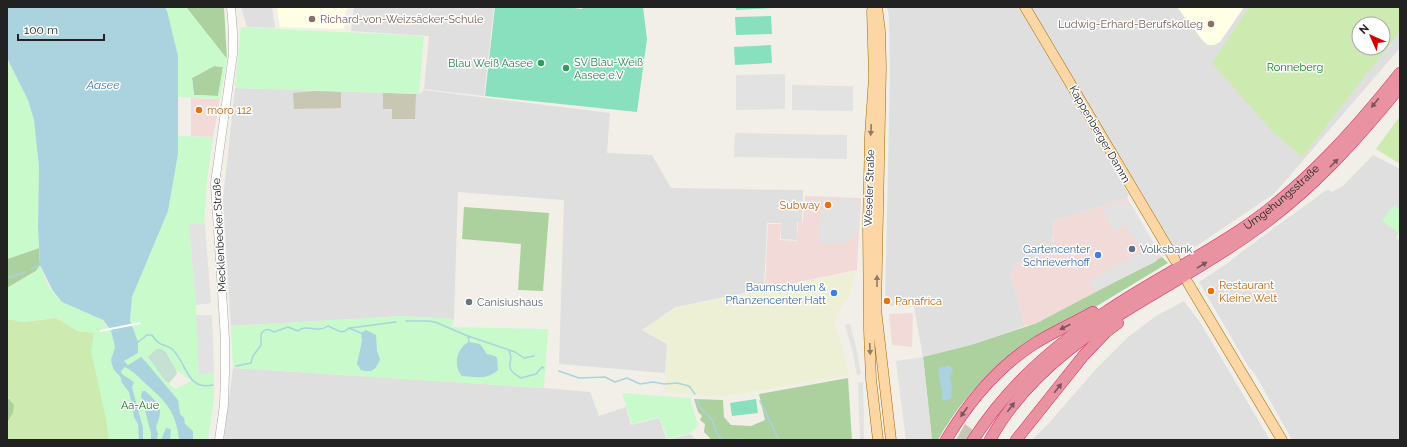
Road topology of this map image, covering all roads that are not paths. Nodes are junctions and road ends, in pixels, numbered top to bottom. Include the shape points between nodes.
1 (231, 7) edge
2 (871, 7) edge
3 (877, 7) edge
4 (1024, 7) edge
5 (1400, 73) edge
6 (1400, 88) edge
7 (1175, 260) dead end
8 (1188, 282) dead end
9 (1168, 285) junction
10 (1137, 292) junction
11 (883, 367) junction
12 (871, 369) junction
13 (219, 440) edge
14 (878, 440) edge
15 (891, 440) edge
16 (946, 440) edge
17 (973, 440) edge
18 (990, 440) edge
19 (1016, 440) edge
20 (1282, 440) edge

1 - 13 street, Mecklenbecker Straße via 233,54 215,183 225,359 224,405
2 -> 12 main road, Weseler Straße via 874,76 868,226
11 -> 3 main road, Weseler Straße via 876,309 881,74
4 - 7 main road, Kappenberger Damm
5 -> 10 highway, Umgehungsstraße via 1338,146 1291,191 1232,235
9 -> 6 highway, Umgehungsstraße via 1247,236 1297,198 1344,153
8 - 20 main road
18 -> 9 highway via 1012,406 1056,360 1097,329
19 -> 9 highway via 1095,342
10 -> 16 highway via 1124,294 1021,353 975,399
10 - 17 highway via 1086,324 1039,362 1013,389
11 - 12 main road
11 - 15 main road, Weseler Straße
12 - 14 main road, Weseler Straße

